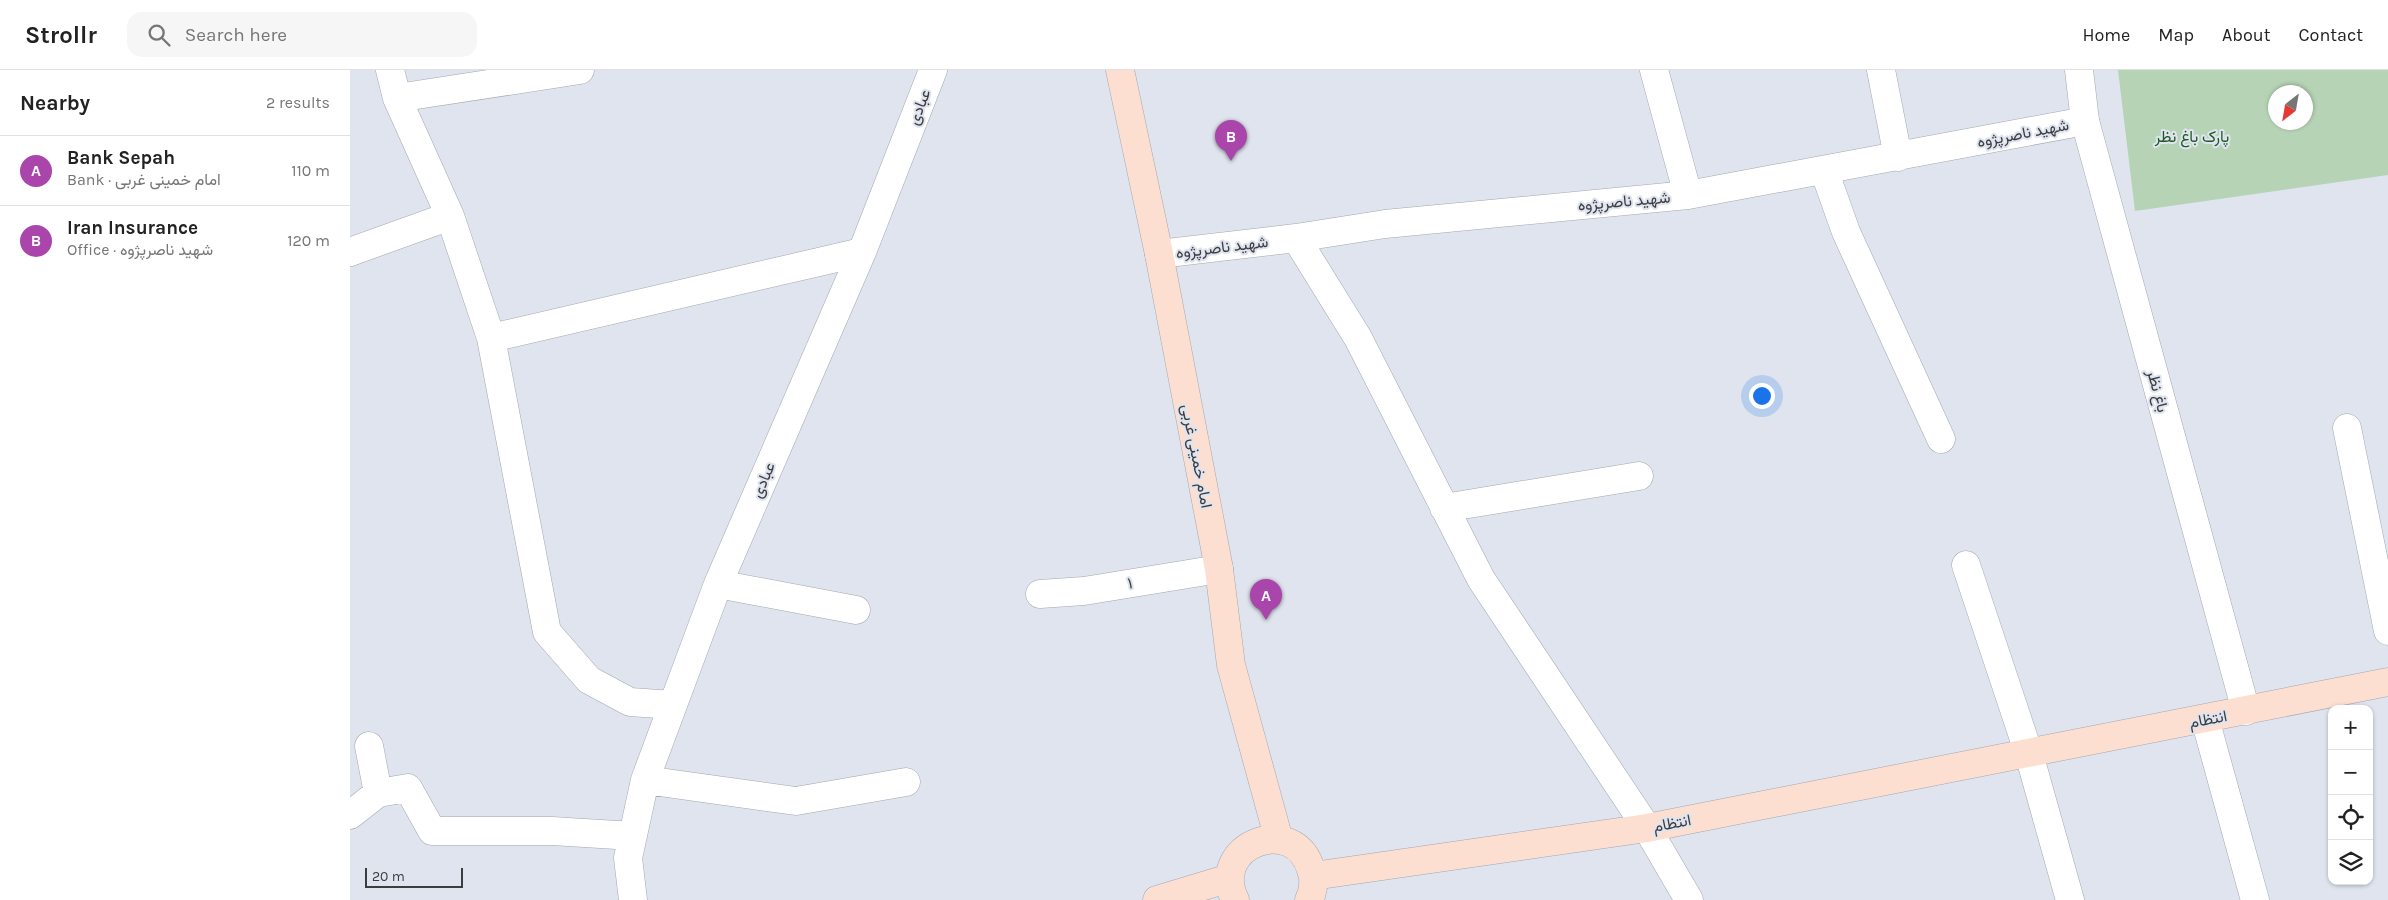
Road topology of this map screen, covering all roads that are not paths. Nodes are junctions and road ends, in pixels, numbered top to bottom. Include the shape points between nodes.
1 (390, 70) edge
2 (580, 70) edge
3 (933, 70) edge
4 (1120, 70) edge
5 (1654, 70) edge
6 (1881, 70) edge
7 (2079, 70) edge
8 (397, 98) junction
9 (2085, 121) junction
10 (1898, 157) junction
11 (1824, 170) junction
12 (1688, 195) junction
13 (450, 216) junction
14 (1296, 238) junction
15 (350, 252) edge
16 (862, 252) junction
17 (1159, 254) junction
18 (491, 338) junction
19 (2347, 428) dead end
20 (1941, 439) dead end
21 (1639, 476) dead end
22 (1444, 508) junction
23 (1966, 565) dead end
24 (1218, 569) junction
25 (718, 584) junction
26 (1040, 594) dead end
27 (856, 610) dead end
28 (2388, 631) edge
29 (2388, 682) edge
30 (673, 706) junction
31 (2246, 711) junction
32 (2205, 719) junction
33 (369, 746) dead end
34 (2029, 754) junction
35 (645, 780) junction
36 (906, 782) dead end
37 (378, 793) junction
38 (350, 815) edge
39 (1647, 828) junction
40 (633, 836) junction
41 (1279, 840) junction
42 (1311, 888) edge
43 (1232, 889) edge
44 (633, 900) edge
45 (1157, 900) edge
46 (1689, 900) edge
47 (2070, 900) edge
48 (2255, 900) edge

1 - 8 street
2 - 8 street
3 - 16 street, عبادی
4 - 17 main road, امام خمینی غربی
5 - 12 street
6 - 10 street
7 - 9 street, باغ نظر
8 - 13 street
9 - 10 street, شهید ناصرپژوه
9 - 31 street, باغ نظر
10 - 11 street, شهید ناصرپژوه
11 - 12 street, شهید ناصرپژوه
11 - 20 street via 1846,232
12 - 14 street, شهید ناصرپژوه via 1385,224
13 - 15 street
13 - 18 street
14 - 17 street, شهید ناصرپژوه
14 - 22 street via 1358,338
16 - 18 street
16 - 25 street, عبادی
17 - 24 main road, امام خمینی غربی
18 - 30 street via 547,632 589,680 630,702
19 - 28 street
21 - 22 street
22 - 39 street via 1481,580
23 - 34 street
24 - 26 street, ۱ via 1084,591
24 - 41 main road, امام خمینی غربی via 1231,665
25 - 27 street
25 - 30 street, عبادی
29 - 31 main road, انتظام
30 - 35 street, عبادی
31 - 32 main road, انتظام
32 - 34 main road, انتظام
32 - 48 street
33 - 37 street
34 - 39 main road, انتظام
34 - 47 street
35 - 36 street via 796,801
35 - 40 street, عبادی
37 - 38 street
37 - 40 street via 408,788 432,831 552,831
39 - 42 main road, انتظام
39 - 46 street
40 - 44 street, عبادی via 628,858
41 - 42 main road via 1292,844 1310,863
41 - 43 main road via 1256,842 1246,848 1232,866
43 - 45 main road

